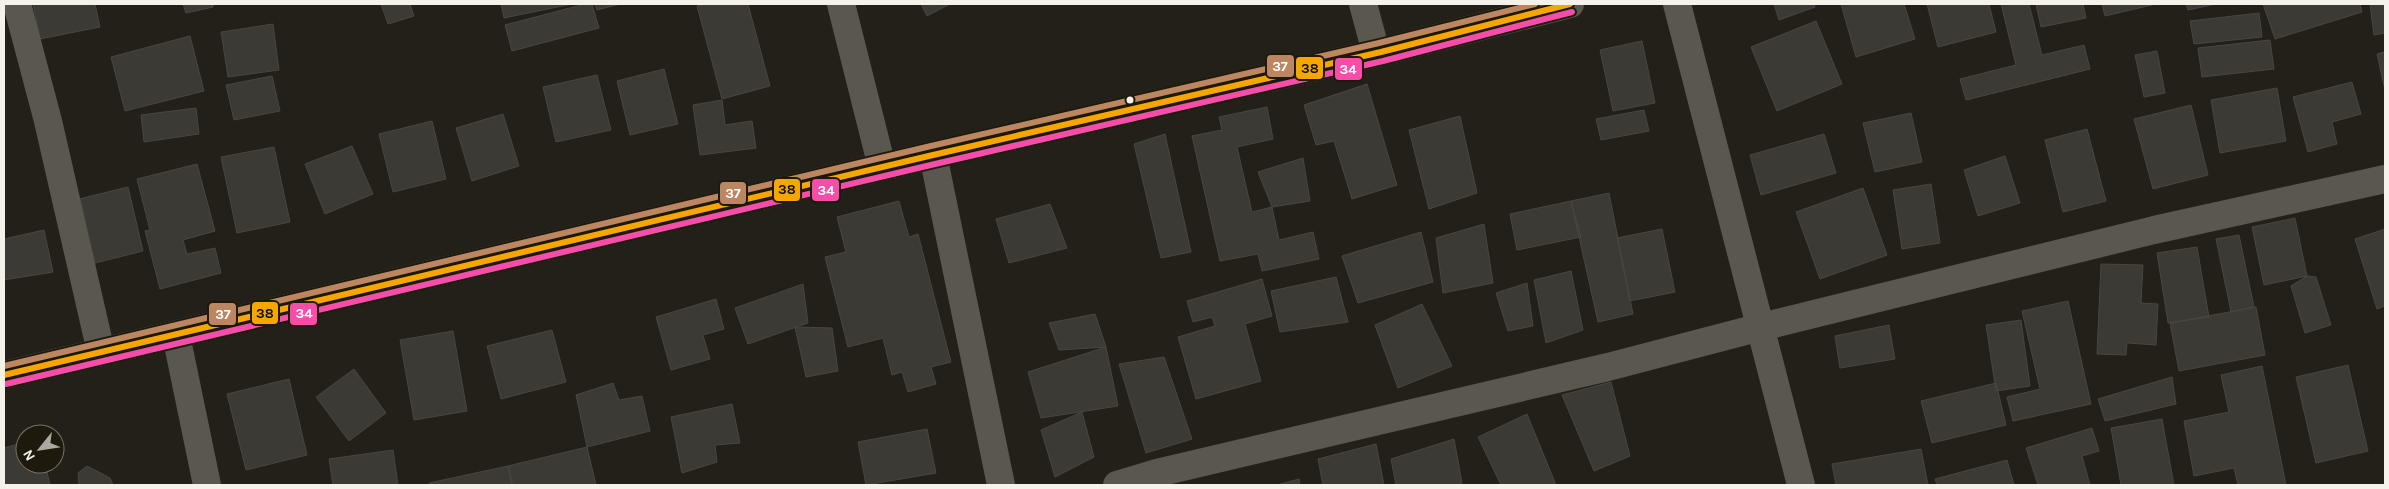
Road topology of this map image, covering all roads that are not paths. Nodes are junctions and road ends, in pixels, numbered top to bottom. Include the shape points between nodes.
1 (18, 4) edge
2 (842, 4) edge
3 (1363, 4) edge
4 (1570, 4) edge
5 (1677, 4) edge
6 (1376, 52) junction
7 (933, 155) junction
8 (882, 167) junction
9 (2385, 179) edge
10 (1761, 326) junction
11 (176, 334) junction
12 (101, 352) junction
13 (4, 376) edge
14 (207, 485) edge
15 (1001, 485) edge
16 (1117, 485) edge
17 (1801, 485) edge

1 - 12 street
2 - 8 street
3 - 6 street
4 - 6 street
5 - 10 street
6 - 7 street
7 - 8 street
7 - 15 street
8 - 11 street
9 - 10 street via 2154,230
10 - 16 street via 1608,367
10 - 17 street
11 - 12 street
11 - 14 street
12 - 13 street

